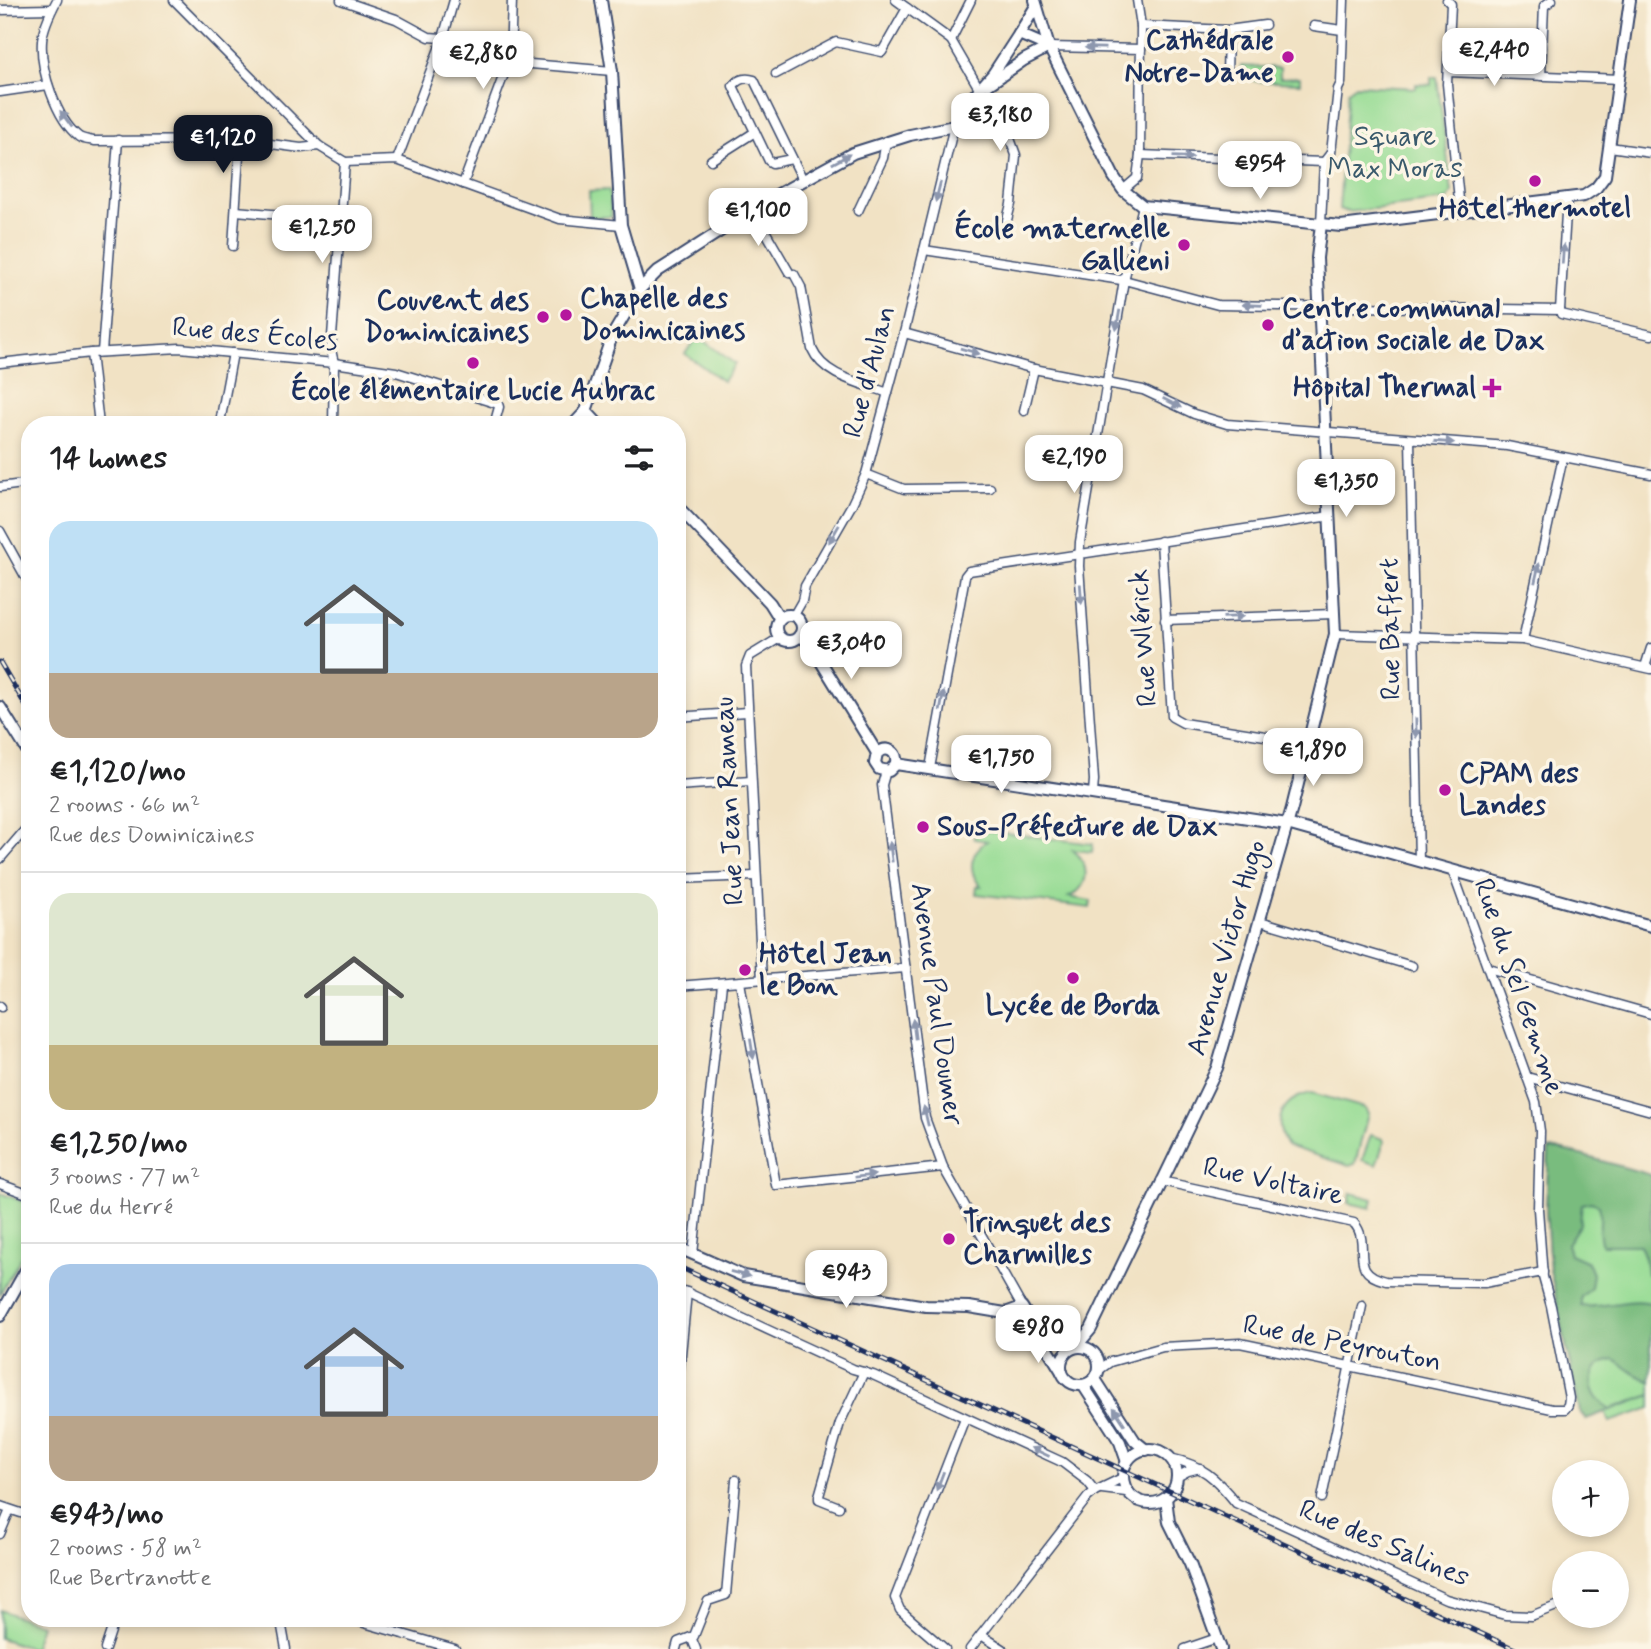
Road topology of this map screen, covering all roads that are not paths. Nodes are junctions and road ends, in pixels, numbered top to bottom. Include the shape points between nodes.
1 (57, 0) edge
2 (174, 0) edge
3 (341, 0) edge
4 (454, 0) edge
5 (512, 0) edge
6 (601, 0) edge
7 (896, 0) edge
8 (971, 0) edge
9 (1138, 0) edge
10 (1343, 0) edge
11 (1447, 0) edge
12 (1630, 0) edge
13 (1550, 1) edge
14 (1035, 3) edge
15 (907, 8) junction
16 (52, 9) junction
17 (0, 10) edge
18 (1265, 25) dead end
19 (1141, 26) junction
20 (1314, 26) dead end
21 (1228, 30) junction
22 (1342, 30) junction
23 (1019, 34) junction
24 (443, 38) junction
25 (951, 40) junction
26 (1049, 47) junction
27 (1141, 49) junction
28 (508, 65) junction
29 (612, 71) junction
30 (1448, 72) junction
31 (776, 74) dead end
32 (1227, 75) dead end
33 (1541, 76) junction
34 (1620, 79) junction
35 (48, 85) junction
36 (980, 90) junction
37 (0, 92) edge
38 (954, 126) junction
39 (755, 132) junction
40 (240, 139) junction
41 (118, 140) junction
42 (886, 141) junction
43 (319, 146) junction
44 (1610, 147) junction
45 (1651, 153) edge
46 (1140, 155) junction
47 (792, 159) junction
48 (397, 160) junction
49 (711, 160) dead end
50 (345, 162) junction
51 (1324, 162) junction
52 (803, 180) junction
53 (463, 184) junction
54 (1123, 190) junction
55 (1567, 197) junction
56 (1143, 206) junction
57 (1460, 209) junction
58 (753, 210) junction
59 (236, 211) junction
60 (858, 211) dead end
61 (340, 220) junction
62 (1007, 220) dead end
63 (1321, 224) junction
64 (621, 225) junction
65 (233, 246) dead end
66 (924, 250) junction
67 (1124, 280) junction
68 (640, 289) junction
69 (1320, 307) junction
70 (1560, 310) junction
71 (904, 332) junction
72 (1651, 335) edge
73 (102, 352) junction
74 (91, 353) junction
75 (233, 353) junction
76 (0, 363) edge
77 (334, 363) junction
78 (1034, 369) junction
79 (1107, 383) junction
80 (888, 393) junction
81 (586, 411) junction
82 (1024, 411) dead end
83 (98, 416) edge
84 (221, 416) edge
85 (333, 416) edge
86 (496, 416) edge
87 (581, 416) edge
88 (591, 416) edge
89 (1327, 433) junction
90 (1410, 439) junction
91 (1563, 457) junction
92 (866, 474) junction
93 (1651, 474) edge
94 (21, 484) edge
95 (0, 487) edge
96 (990, 488) dead end
97 (686, 515) edge
98 (1330, 516) junction
99 (0, 531) edge
100 (1161, 541) junction
101 (1079, 553) junction
102 (21, 569) edge
103 (1334, 614) junction
104 (794, 615) junction
105 (780, 619) junction
106 (1165, 620) junction
107 (1335, 634) junction
108 (1414, 635) junction
109 (799, 636) junction
110 (781, 638) junction
111 (1523, 640) junction
112 (1651, 648) edge
113 (1648, 668) edge
114 (0, 707) edge
115 (747, 712) junction
116 (686, 716) edge
117 (21, 741) edge
118 (1309, 743) junction
119 (877, 753) junction
120 (896, 764) junction
121 (930, 768) junction
122 (886, 771) junction
123 (751, 781) junction
124 (686, 785) edge
125 (1093, 793) junction
126 (1287, 824) junction
127 (21, 834) edge
128 (0, 859) edge
129 (1419, 860) junction
130 (1452, 870) junction
131 (756, 876) junction
132 (686, 878) edge
133 (1260, 920) junction
134 (1651, 926) edge
135 (1412, 965) dead end
136 (906, 968) junction
137 (1488, 968) junction
138 (762, 980) junction
139 (740, 982) junction
140 (722, 984) junction
141 (686, 986) edge
142 (1651, 1014) edge
143 (1527, 1077) junction
144 (1651, 1111) edge
145 (943, 1167) junction
146 (1161, 1181) junction
147 (0, 1184) edge
148 (21, 1192) edge
149 (686, 1251) edge
150 (693, 1254) junction
151 (1543, 1272) junction
152 (21, 1279) edge
153 (687, 1292) joint
154 (686, 1302) edge
155 (1362, 1306) dead end
156 (1022, 1307) junction
157 (0, 1316) edge
158 (1091, 1329) junction
159 (1044, 1341) junction
160 (1071, 1349) junction
161 (1099, 1364) junction
162 (1350, 1365) junction
163 (864, 1372) junction
164 (1062, 1372) junction
165 (1083, 1385) junction
166 (1565, 1409) joint
167 (965, 1418) junction
168 (1146, 1450) junction
169 (1170, 1458) junction
170 (1126, 1462) junction
171 (1201, 1468) junction
172 (1177, 1477) junction
173 (1122, 1478) junction
174 (736, 1480) dead end
175 (1097, 1490) junction
176 (1126, 1492) junction
177 (1166, 1498) junction
178 (1322, 1498) dead end
179 (1150, 1503) junction
180 (0, 1506) edge
181 (839, 1507) dead end
182 (10, 1510) junction
183 (21, 1513) edge
184 (1169, 1522) junction
185 (0, 1534) edge
186 (1552, 1608) edge
187 (112, 1627) edge
188 (285, 1627) edge
189 (378, 1627) edge
190 (981, 1635) junction
191 (691, 1637) junction
192 (1219, 1644) edge
193 (105, 1649) edge
194 (286, 1649) edge
195 (455, 1649) edge
196 (676, 1649) edge
197 (696, 1649) edge
198 (945, 1649) edge
199 (970, 1649) edge
200 (1003, 1649) edge
201 (1185, 1649) edge

1 - 16 street
2 - 43 street
3 - 24 street via 396,19 429,37
4 - 24 street
5 - 28 street
6 - 29 main road
7 - 15 street
8 - 25 street
9 - 19 street
10 - 22 street
11 - 30 street via 1451,4
12 - 34 main road
13 - 33 street via 1544,6
14 - 23 main road
14 - 26 main road
15 - 25 street
15 - 31 street via 882,52 836,41
16 - 17 street
16 - 35 street via 41,39
18 - 21 street
19 - 21 street
19 - 27 street
20 - 22 street
21 - 32 street
22 - 51 street via 1341,83 1331,153
23 - 26 main road
23 - 36 main road
24 - 28 street via 461,42 498,66
24 - 48 street
25 - 36 street
27 -> 26 street
26 - 36 main road
26 - 54 main road
27 - 46 street
28 - 29 street
28 - 53 street
29 - 64 main road
30 - 33 street
30 - 57 street
33 - 34 street
34 - 44 main road
35 - 37 street
41 -> 35 street via 79,136 61,114
36 - 38 main road
36 - 62 street via 1009,133 1016,155
38 - 42 main road
38 -> 66 street, Rue d'Aulan
39 - 47 street via 769,161
39 - 47 street via 733,86 745,78 754,80
39 - 49 street
40 - 41 street
40 - 43 street via 300,148
40 - 59 street
41 - 73 street
52 -> 42 main road
42 - 60 street via 883,158
43 - 50 street
44 - 45 street
44 - 55 main road via 1605,176 1596,188 1584,196
46 -> 51 street
46 - 54 street via 1137,178
47 - 52 street
48 - 50 street
48 - 53 street
50 - 61 street
51 - 63 street
52 - 58 main road
53 - 64 street via 559,219
54 - 56 main road
55 - 57 main road
70 -> 55 street
56 - 63 main road
56 - 67 street
57 - 63 main road via 1341,226
58 - 68 main road via 658,271
58 - 80 street via 801,287 815,358 835,374
59 - 61 street
59 - 65 street
61 - 77 street via 331,351
63 - 69 main road, Avenue Victor Hugo via 1317,253
64 - 68 main road
66 - 67 street
66 - 71 street, Rue d'Aulan
69 -> 67 street via 1212,304
67 -> 79 street
68 - 81 main road via 612,336
69 - 70 street
69 - 89 main road, Avenue Victor Hugo
70 - 72 street via 1561,314
71 -> 78 street
71 - 80 street, Rue d'Aulan
73 - 74 street, Rue des Écoles
73 - 75 street, Rue des Écoles via 180,348
74 - 76 street, Rue des Écoles
74 - 83 street
75 - 77 street, Rue des Écoles
75 - 84 street
77 - 85 street
77 - 86 street, Rue des Écoles via 397,372 498,404
78 - 79 street
78 - 82 street
79 -> 89 street via 1143,390 1227,424
79 - 101 street
80 - 92 street, Rue d'Aulan
81 - 87 main road
81 - 88 main road
89 - 90 street
89 - 98 main road, Avenue Victor Hugo
90 -> 91 street via 1507,446
90 - 108 street, Rue Baffert
91 - 93 street
111 -> 91 street
92 - 96 street via 904,489
92 -> 104 street, Rue d'Aulan
94 - 95 street
97 - 105 main road
98 - 100 street
98 - 103 main road, Avenue Victor Hugo
99 - 102 street
100 - 101 street
100 - 106 street, Rue Wlérick
121 -> 101 street via 966,573
101 -> 125 street
106 -> 103 street
103 - 107 main road, Avenue Victor Hugo
104 - 105 main road
104 - 109 main road via 802,624
105 - 110 main road via 776,630
106 - 118 street, Rue Wlérick via 1171,713 1176,721
107 - 108 street
107 - 118 main road, Avenue Victor Hugo
108 - 111 street
108 -> 129 street, Rue Baffert
109 - 110 main road via 792,641
109 - 119 main road via 815,652
110 - 115 street, Rue Jean Rameau via 750,656
111 - 113 street
112 - 113 street
114 - 117 main road
115 - 116 street
115 - 123 street, Rue Jean Rameau
118 - 126 main road, Avenue Victor Hugo
119 - 120 main road via 892,751
119 - 122 main road via 875,763
120 - 121 main road
120 - 122 main road
121 - 125 main road
136 -> 122 street, Avenue Paul Doumer via 882,785
123 - 124 street
123 - 131 street, Rue Jean Rameau
125 - 126 main road
126 - 129 main road
126 - 133 main road, Avenue Victor Hugo
127 - 128 street
129 - 130 main road
130 - 134 main road
130 - 137 street, Rue du Sel Gemme
131 - 132 street
131 - 138 street, Rue Jean Rameau
133 - 135 street
133 - 146 main road, Avenue Victor Hugo via 1217,1069
136 - 138 street
145 -> 136 street, Avenue Paul Doumer via 925,1118
137 - 142 street
137 - 143 street, Rue du Sel Gemme
138 - 139 street
139 - 140 street
139 -> 145 street via 776,1185
140 - 141 street
140 - 150 street
143 - 144 street
143 - 151 street, Rue du Sel Gemme via 1539,1121
145 - 156 street, Avenue Paul Doumer
146 - 151 street, Rue Voltaire via 1354,1223 1366,1272 1386,1281 1484,1283
146 - 158 main road, Avenue Victor Hugo
147 - 148 street
149 - 150 main road
150 -> 156 main road via 743,1276 883,1300 1005,1313
151 - 166 street, Rue du Sel Gemme via 1569,1398
152 - 157 main road
153 - 154 street
153 - 163 street
155 - 162 street
156 - 159 main road, Avenue Paul Doumer
158 - 160 main road, Avenue Victor Hugo
158 - 161 main road
159 - 160 main road
159 - 164 main road, Avenue Paul Doumer
160 - 161 main road via 1084,1346
160 - 164 main road via 1062,1358
161 - 162 street, Rue de Peyrouton via 1163,1347 1240,1343
161 - 165 main road
168 -> 161 main road via 1135,1441
162 - 166 street, Rue de Peyrouton
162 - 178 street
163 - 167 street
163 - 181 street via 840,1423 819,1496
164 - 165 main road via 1070,1382
165 - 170 main road via 1120,1442
175 -> 167 street via 1062,1462
167 -> 198 street via 895,1598 900,1610
168 - 169 main road
168 - 170 main road
169 - 171 street, Rue des Salines
169 - 172 main road
170 - 173 main road
171 - 172 street
171 - 186 street, Rue des Salines via 1236,1503 1446,1599 1505,1615 1531,1615
172 - 177 main road
173 - 175 street
173 - 176 main road
174 - 191 street via 726,1595 708,1601
175 - 176 street
175 - 190 street
176 - 179 main road
177 - 179 main road
177 - 184 main road
179 - 184 main road
180 - 182 street
182 - 183 street
182 - 185 street
184 - 192 main road
187 - 193 street
188 - 194 street
189 - 195 street
190 - 199 street
190 - 200 street
191 - 196 street via 678,1642
191 - 197 street
192 - 201 street

